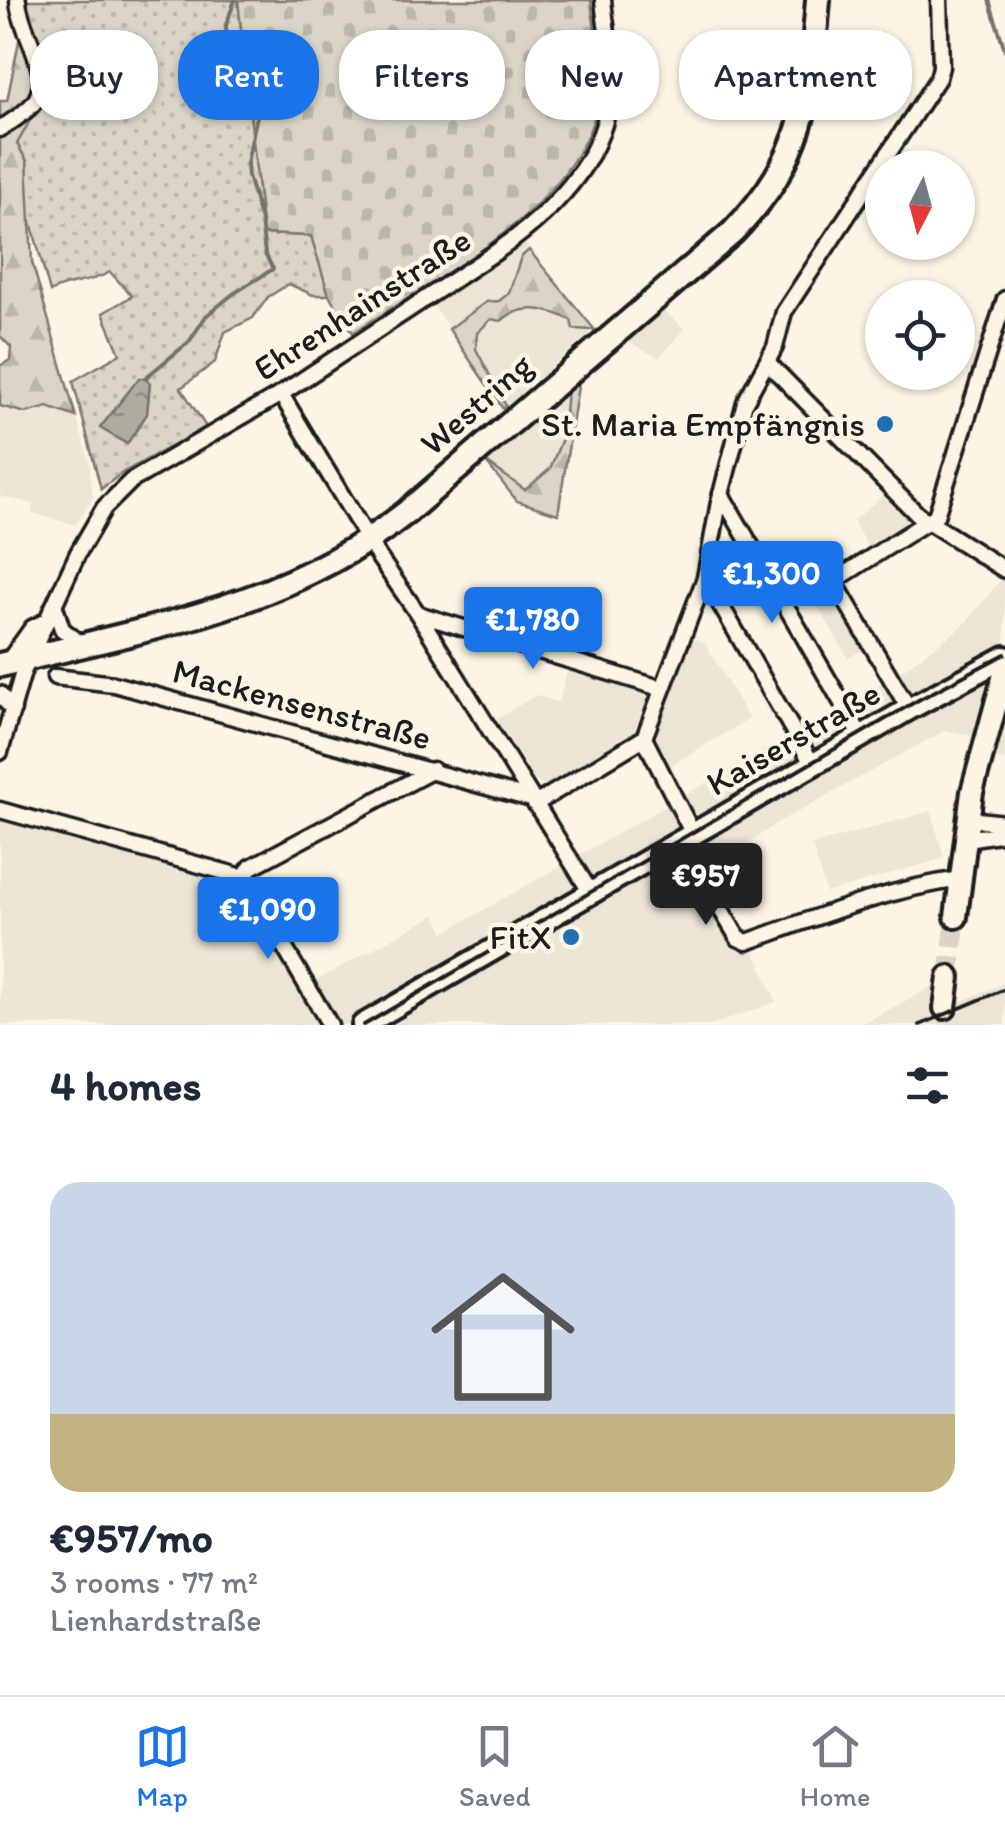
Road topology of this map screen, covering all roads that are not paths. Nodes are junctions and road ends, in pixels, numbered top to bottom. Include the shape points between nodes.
1 (18, 0) edge
2 (603, 0) edge
3 (818, 0) edge
4 (939, 0) edge
5 (0, 129) edge
6 (1005, 298) edge
7 (768, 362) junction
8 (281, 394) junction
9 (721, 494) junction
10 (929, 520) junction
11 (369, 541) junction
12 (1005, 570) edge
13 (706, 578) junction
14 (54, 604) junction
15 (418, 614) junction
16 (48, 620) junction
17 (82, 645) junction
18 (12, 662) edge
19 (1003, 663) edge
20 (55, 678) dead end
21 (660, 688) junction
22 (0, 694) edge
23 (909, 709) junction
24 (13, 710) junction
25 (861, 736) junction
26 (644, 738) junction
27 (0, 752) edge
28 (813, 765) junction
29 (433, 770) junction
30 (533, 802) junction
31 (0, 810) edge
32 (1005, 824) edge
33 (968, 829) junction
34 (1005, 834) edge
35 (686, 838) junction
36 (243, 877) junction
37 (961, 878) junction
38 (591, 892) junction
39 (956, 918) tunnel mouth
40 (949, 977) tunnel mouth
41 (945, 1008) dead end
42 (330, 1025) edge
43 (363, 1025) edge

1 - 5 street via 41,93
2 - 8 street, Ehrenhainstraße via 611,82 606,119 560,199 496,252
3 - 11 main road, Westring via 799,132 756,207
4 - 7 street via 938,78 784,312
6 - 10 street via 936,516
7 - 9 street via 744,402
7 - 10 street
8 - 11 street
8 - 14 street, Ehrenhainstraße via 123,488 86,536
9 - 13 street
9 - 25 street
10 - 12 street
10 - 23 street via 834,580
11 - 15 street
11 - 17 main road, Westring via 254,599
13 - 21 street
13 - 28 street
14 - 16 street, Ehrenhainstraße
14 - 17 street via 62,629
15 - 21 street
15 - 30 street
16 - 18 street, Ehrenhainstraße
16 - 18 street, Ehrenhainstraße via 32,628
17 - 18 main road, Westring
18 - 24 street
19 - 23 main road, Kaiserstraße
19 - 33 main road
20 - 29 street, Mackensenstraße via 114,684
21 - 26 street
22 - 24 street
23 - 25 main road, Kaiserstraße
24 - 27 street
25 - 28 main road, Kaiserstraße
26 - 30 street
26 - 35 street
28 - 35 main road, Kaiserstraße
29 - 30 street, Mackensenstraße
29 - 36 street
30 - 38 street
31 - 36 street
32 - 33 street
33 - 34 street
33 - 37 main road
35 - 37 street via 742,941
35 - 38 main road, Kaiserstraße
36 - 42 street
37 - 39 main road
38 - 43 main road, Kaiserstraße
40 - 41 main road

